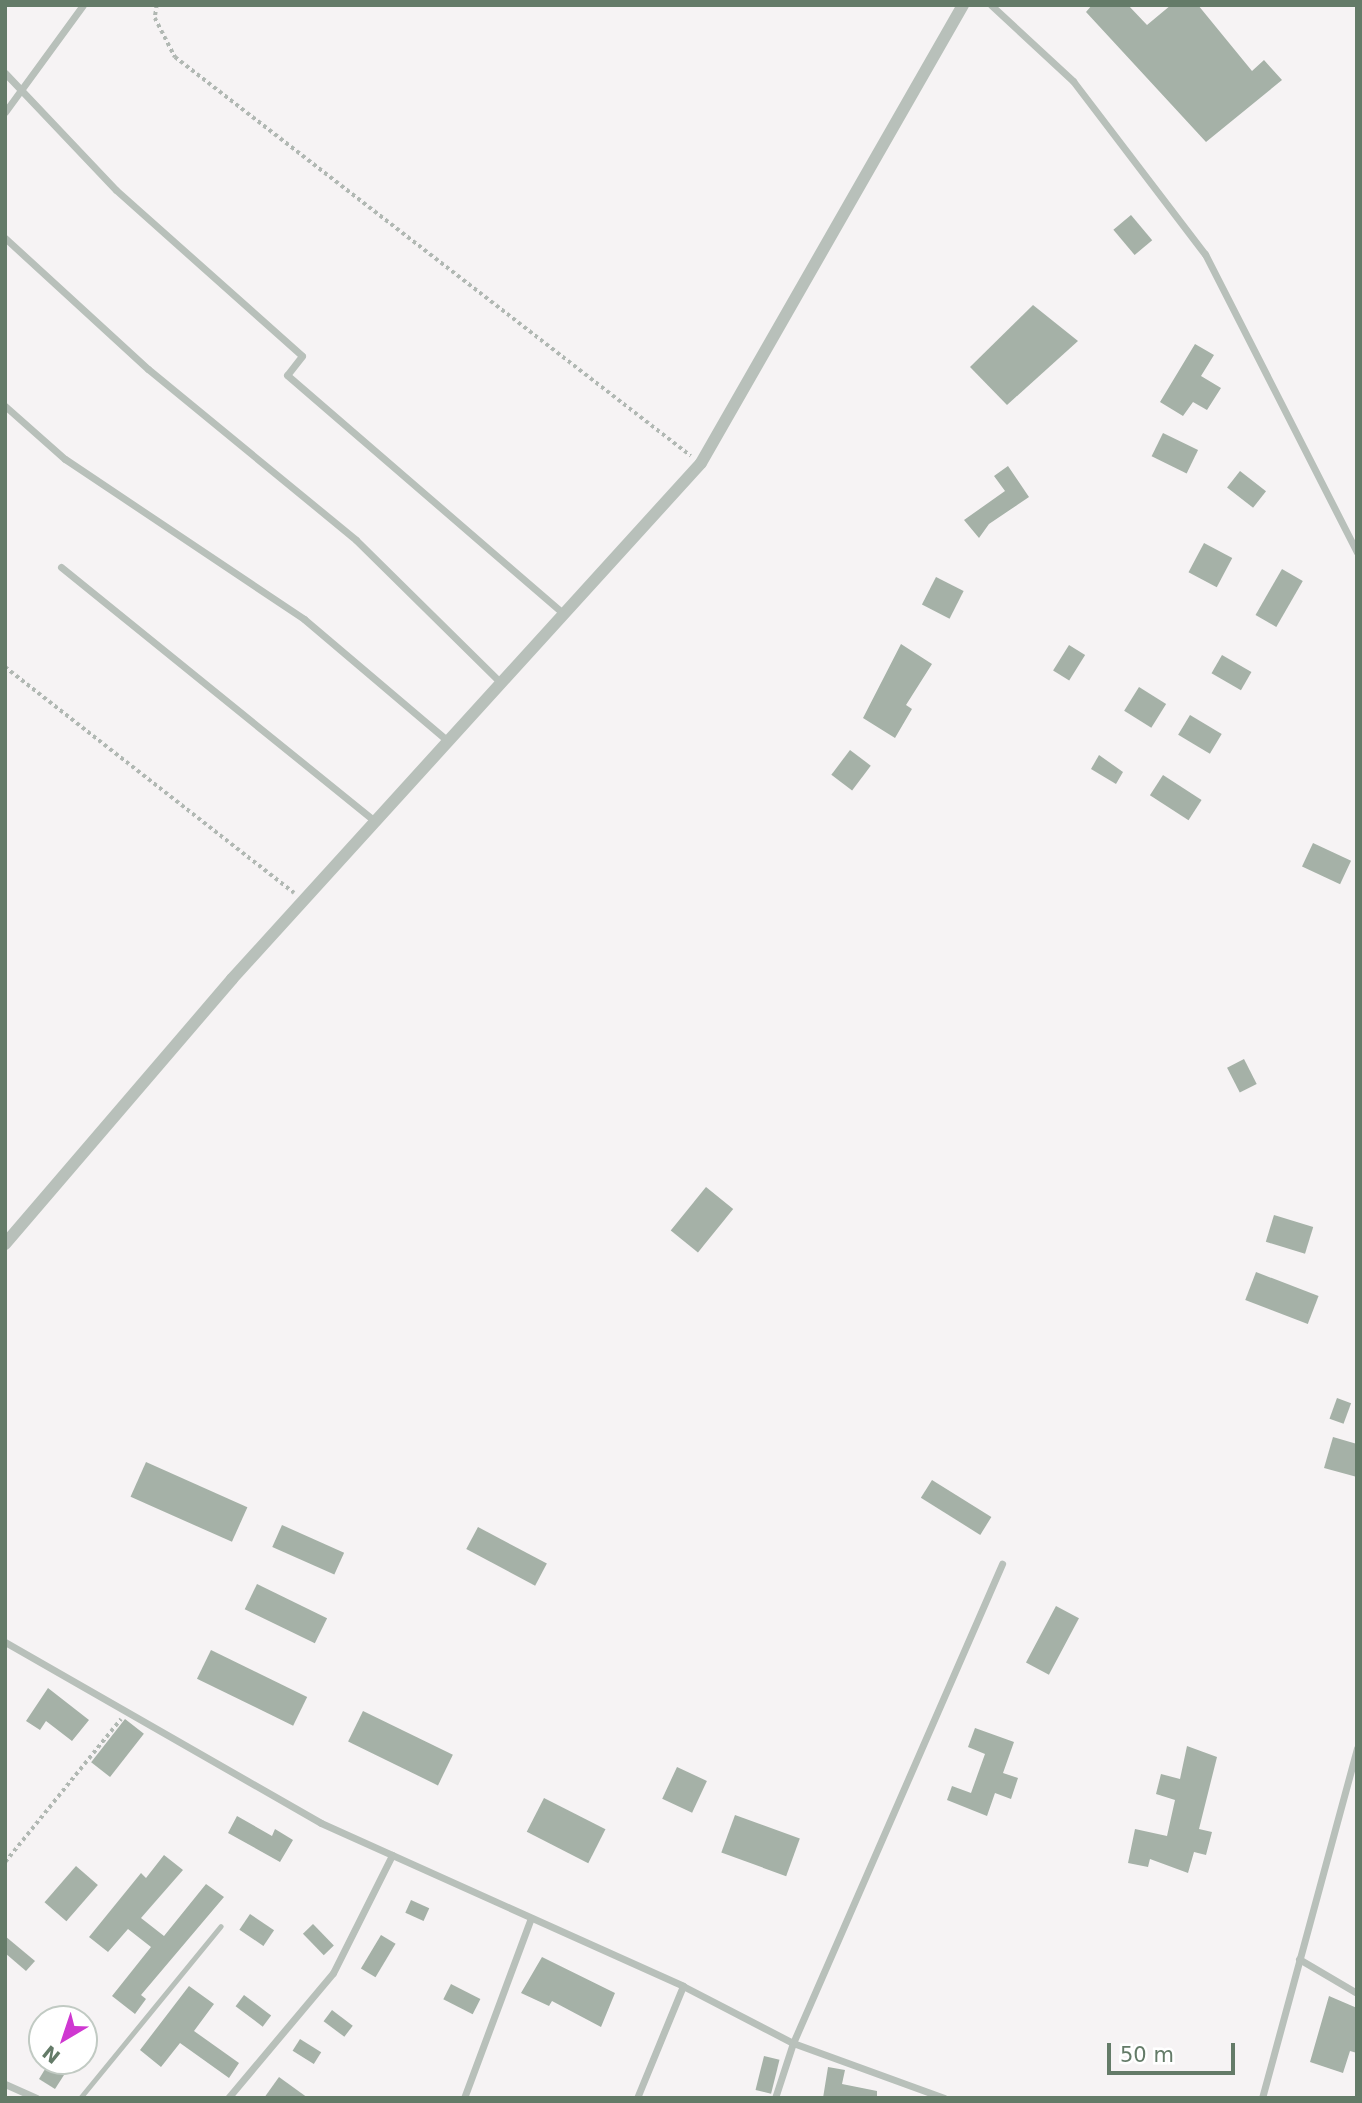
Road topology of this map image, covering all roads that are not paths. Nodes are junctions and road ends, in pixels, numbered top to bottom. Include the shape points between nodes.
1 (83, 5) edge
2 (963, 5) edge
3 (991, 5) edge
4 (5, 73) edge
5 (23, 89) junction
6 (5, 112) edge
7 (5, 238) edge
8 (5, 406) edge
9 (1357, 552) edge
10 (61, 567) dead end
11 (564, 614) junction
12 (501, 683) junction
13 (448, 741) junction
14 (375, 821) junction
15 (5, 1244) edge
16 (1002, 1564) dead end
17 (5, 1642) edge
18 (1357, 1748) edge
19 (392, 1855) junction
20 (531, 1917) junction
21 (222, 1926) dead end
22 (1299, 1959) junction
23 (683, 1986) junction
24 (1357, 1993) edge
25 (793, 2043) junction
26 (5, 2084) edge
27 (37, 2098) edge
28 (80, 2098) edge
29 (228, 2098) edge
30 (464, 2098) edge
31 (636, 2098) edge
32 (775, 2098) edge
33 (944, 2098) edge
34 (1262, 2098) edge

1 - 5 street
2 - 11 street via 701,463
3 - 9 street via 1073,81 1205,254
4 - 5 street
5 - 6 street
5 - 11 street via 116,190 302,356 288,375
7 - 12 street via 148,369 356,540
8 - 13 street via 65,459 303,619
10 - 14 street
11 - 12 street
12 - 13 street
13 - 14 street
14 - 15 street
16 - 25 street
17 - 19 street via 321,1823
18 - 22 street
19 - 20 street
19 - 29 street via 333,1973
20 - 23 street
20 - 30 street
21 - 28 lane
22 - 24 street
22 - 34 street
23 - 25 street
23 - 31 street
25 - 32 street
25 - 33 street
26 - 27 street

